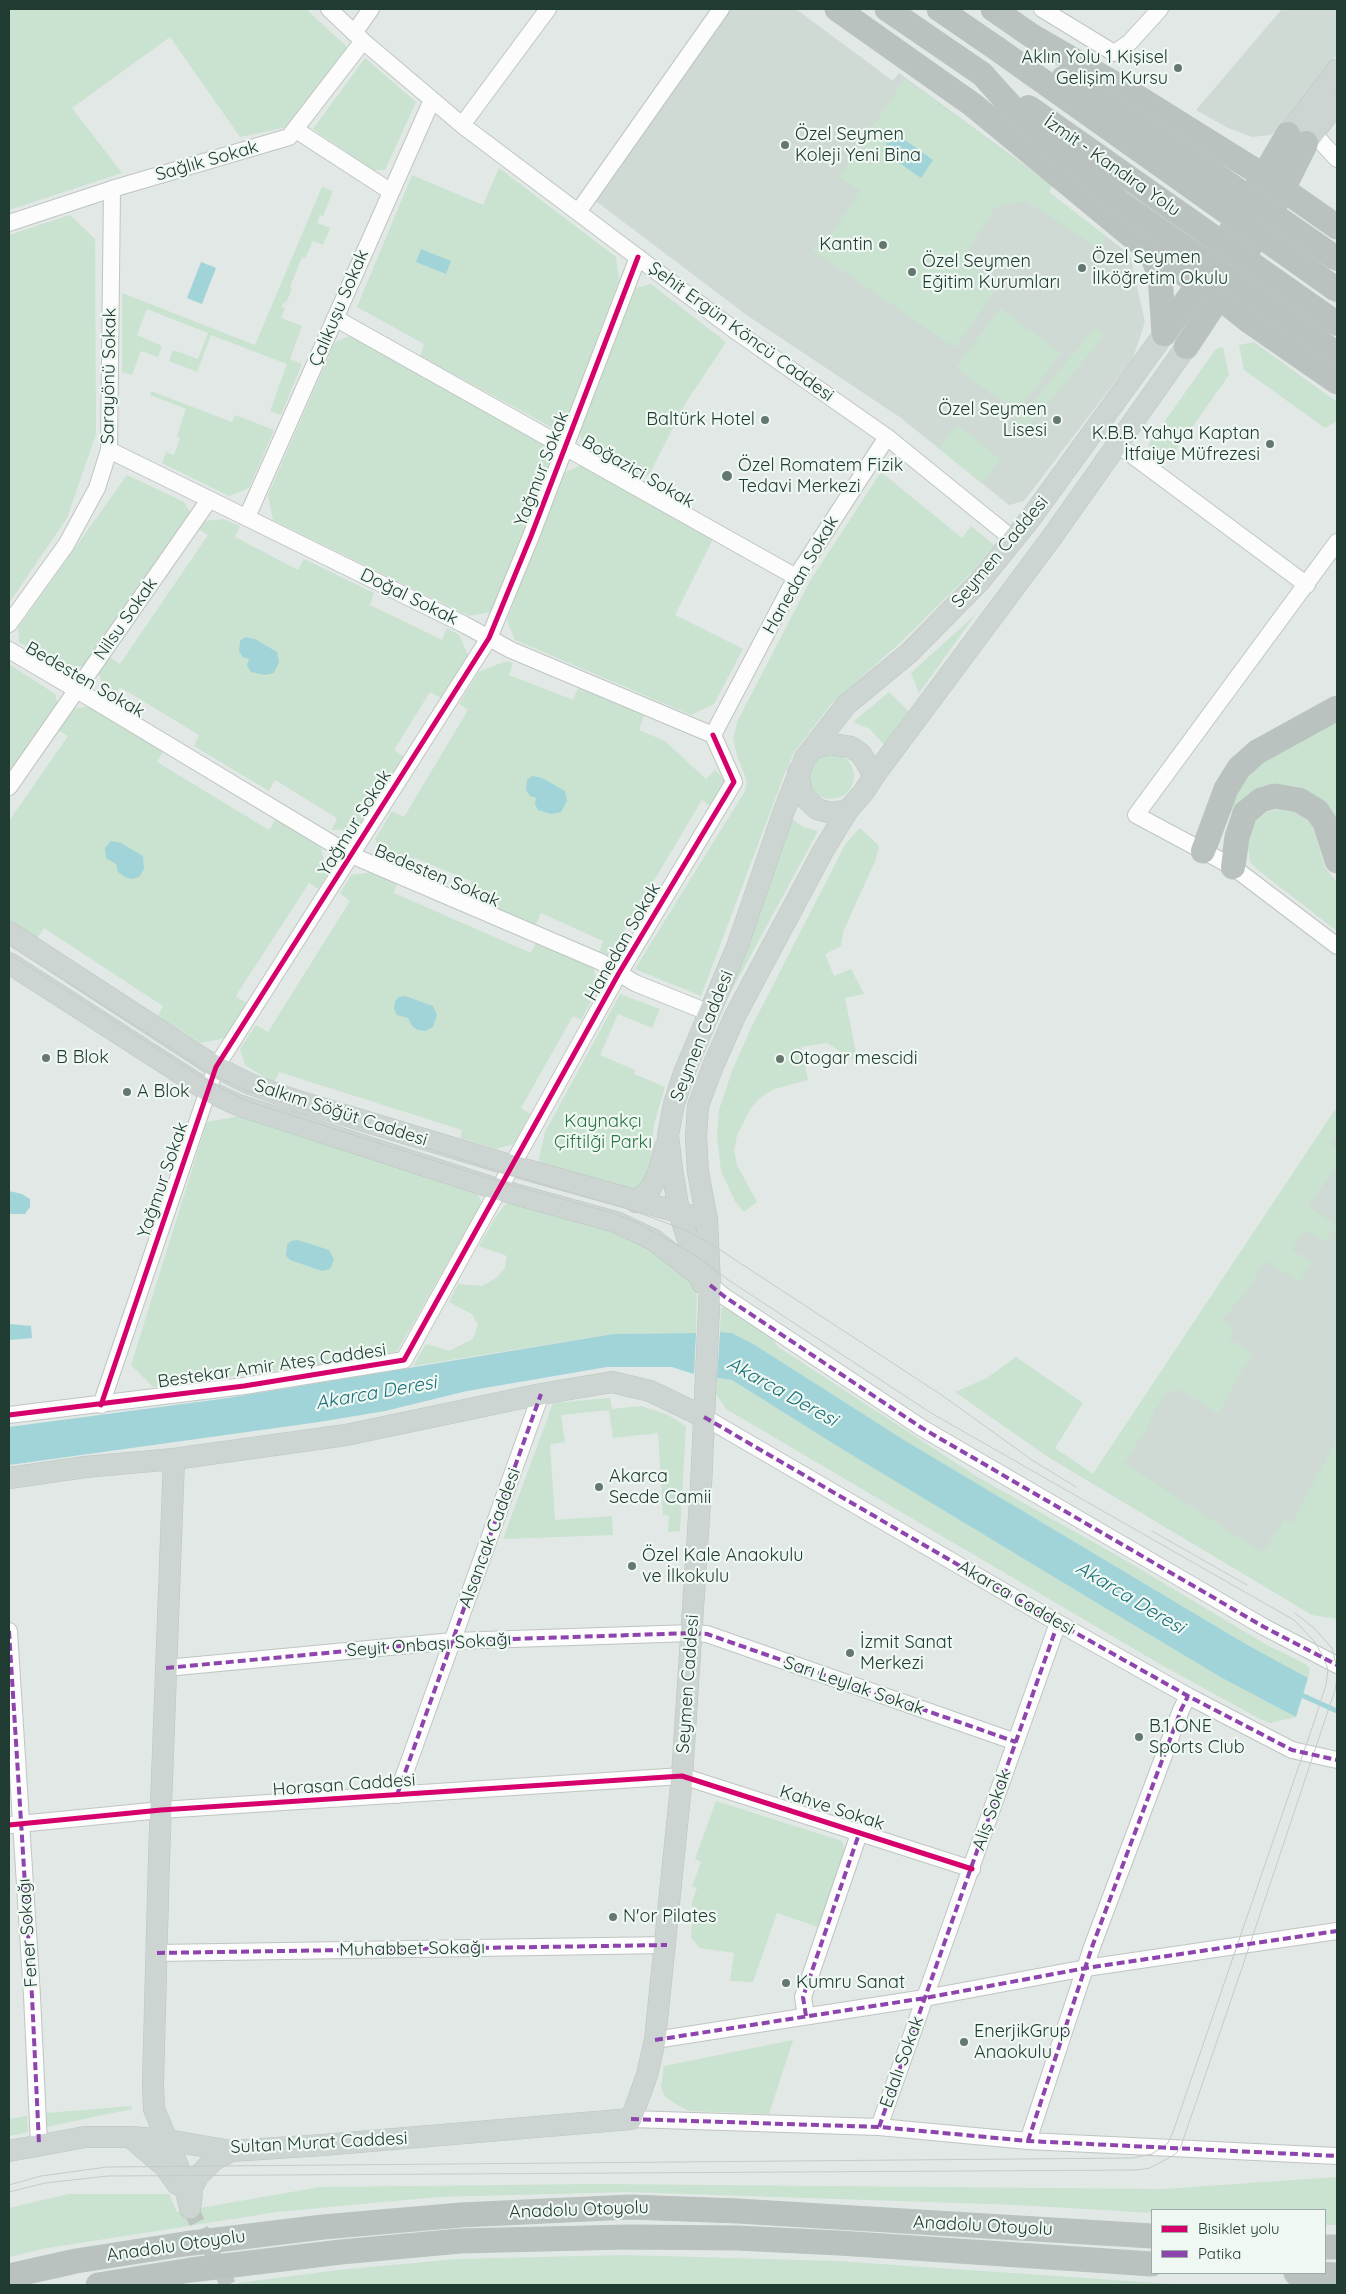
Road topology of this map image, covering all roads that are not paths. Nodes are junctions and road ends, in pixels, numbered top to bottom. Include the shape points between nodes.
1 (329, 9) edge
2 (371, 9) edge
3 (548, 9) edge
4 (721, 9) edge
5 (837, 9) edge
6 (887, 9) edge
7 (940, 9) edge
8 (993, 9) edge
9 (1006, 9) edge
10 (1042, 9) edge
11 (1160, 9) edge
12 (1032, 36) junction
13 (358, 37) junction
14 (996, 48) junction
15 (1337, 70) edge
16 (982, 74) junction
17 (432, 100) junction
18 (1337, 102) edge
19 (462, 125) junction
20 (296, 130) junction
21 (1303, 137) junction
22 (1222, 150) junction
23 (1337, 159) edge
24 (1274, 182) junction
25 (112, 189) junction
26 (390, 191) junction
27 (578, 212) junction
28 (1329, 221) edge
29 (9, 223) edge
30 (1151, 252) junction
31 (638, 257) junction
32 (1337, 259) edge
33 (1198, 283) junction
34 (1337, 290) edge
35 (1220, 297) junction
36 (335, 318) junction
37 (1248, 321) junction
38 (1337, 324) edge
39 (1164, 334) junction
40 (1186, 347) junction
41 (1337, 354) edge
42 (1337, 382) edge
43 (887, 437) junction
44 (1117, 444) junction
45 (565, 446) junction
46 (109, 450) junction
47 (209, 500) junction
48 (247, 517) junction
49 (1014, 540) junction
50 (1337, 542) edge
51 (796, 578) junction
52 (1307, 585) junction
53 (9, 624) edge
54 (489, 638) junction
55 (9, 650) edge
56 (77, 690) junction
57 (1337, 708) edge
58 (713, 735) junction
59 (812, 748) junction
60 (798, 772) junction
61 (874, 776) junction
62 (9, 787) edge
63 (848, 810) junction
64 (1203, 851) junction
65 (351, 855) junction
66 (1337, 861) edge
67 (1233, 867) junction
68 (9, 932) edge
69 (1337, 946) edge
70 (9, 963) edge
71 (619, 973) junction
72 (710, 1013) junction
73 (216, 1067) junction
74 (208, 1091) junction
75 (668, 1135) junction
76 (513, 1166) junction
77 (500, 1190) junction
78 (636, 1202) junction
79 (679, 1212) junction
80 (706, 1220) junction
81 (707, 1289) junction
82 (541, 1394) junction
83 (101, 1405) junction
84 (9, 1415) edge
85 (704, 1417) junction
86 (174, 1459) junction
87 (9, 1478) edge
88 (1058, 1623) junction
89 (9, 1631) edge
90 (692, 1633) junction
91 (453, 1641) junction
92 (1337, 1665) edge
93 (166, 1668) junction
94 (1188, 1696) junction
95 (1016, 1742) junction
96 (1337, 1760) edge
97 (682, 1776) junction
98 (397, 1795) junction
99 (161, 1810) junction
100 (15, 1824) edge
101 (860, 1831) junction
102 (972, 1869) junction
103 (1337, 1931) edge
104 (667, 1945) junction
105 (157, 1953) junction
106 (1086, 1968) junction
107 (925, 1998) junction
108 (806, 2016) junction
109 (655, 2040) junction
110 (631, 2119) junction
111 (879, 2127) junction
112 (130, 2137) junction
113 (167, 2140) junction
114 (1028, 2142) junction
115 (39, 2144) junction
116 (9, 2151) edge
117 (230, 2151) junction
118 (1337, 2156) edge
119 (190, 2208) junction
120 (1151, 2236) edge
121 (1151, 2264) edge
122 (1316, 2274) edge
123 (1337, 2275) edge
124 (9, 2276) edge
125 (98, 2285) edge

1 - 13 street, Şehit Ergün Köncü Caddesi
2 - 13 street, Sağlık Sokak
3 - 19 street
4 - 27 street
5 - 30 highway via 973,105
6 - 16 highway, İzmit - Kandıra Yolu
7 - 14 highway, İzmit - Kandıra Yolu
8 - 12 highway
9 - 12 street
10 - 11 street via 1114,53 1128,44
12 - 22 highway
13 - 17 street, Şehit Ergün Köncü Caddesi
13 - 20 street, Sağlık Sokak
14 - 32 highway, bridge via 1045,67 1165,140
14 - 34 highway, İzmit - Kandıra Yolu, bridge
15 - 21 main road
16 - 38 highway, İzmit - Kandıra Yolu, bridge
16 - 41 highway, bridge via 1028,124 1119,202
17 - 19 street, Şehit Ergün Köncü Caddesi
17 - 26 street, Çalıkuşu Sokak
18 - 21 main road
19 - 27 street, Şehit Ergün Köncü Caddesi
20 - 25 street, Sağlık Sokak via 289,137
20 - 26 street
21 - 22 highway via 1253,156
21 - 23 street
21 - 24 highway
21 - 28 highway via 1306,183
22 - 24 highway
22 - 30 highway via 1230,193 1223,216 1211,233 1185,246
24 - 28 highway
24 - 33 highway
24 - 35 highway
25 - 29 street, Sağlık Sokak
25 - 46 street, Sarayönü Sokak
26 - 36 street, Çalıkuşu Sokak
27 - 31 street, Şehit Ergün Köncü Caddesi
28 - 37 highway via 1297,222 1277,238 1262,259
30 - 33 highway
30 - 39 highway via 1160,276
31 - 43 street, Şehit Ergün Köncü Caddesi via 737,332
31 - 45 street, Yağmur Sokak
33 - 35 highway
33 - 39 highway
35 - 37 highway
35 - 40 highway
36 - 45 street, Boğaziçi Sokak
36 - 48 street, Çalıkuşu Sokak
37 - 40 highway via 1228,318
37 - 42 highway
39 - 49 main road, Seymen Caddesi
40 - 44 main road, Seymen Caddesi
43 - 49 street, Şehit Ergün Köncü Caddesi
43 - 51 street, Hanedan Sokak
44 - 52 street
44 - 61 main road, Seymen Caddesi
45 - 51 street, Boğaziçi Sokak
45 - 54 street, Yağmur Sokak
46 - 47 street, Doğal Sokak
46 - 53 street, Sarayönü Sokak via 97,488 66,545
47 - 48 street, Doğal Sokak
47 - 56 street, Nilsu Sokak
48 - 54 street, Doğal Sokak
49 - 59 main road, Seymen Caddesi via 979,582 909,653 846,705
50 - 52 street
51 - 58 street, Hanedan Sokak
52 - 64 street via 1136,815
54 - 58 street, Doğal Sokak
54 - 65 street, Yağmur Sokak
55 - 56 street, Bedesten Sokak
56 - 62 street, Nilsu Sokak
56 - 65 street, Bedesten Sokak
57 - 64 highway via 1257,752 1239,768 1226,789
58 - 71 street, Hanedan Sokak via 734,782
59 - 60 main road, Seymen Caddesi
59 - 61 main road via 830,744 851,747 861,754
60 - 63 main road via 802,795 817,809 831,813
60 - 72 main road, Seymen Caddesi via 737,947
61 - 63 main road, Seymen Caddesi
63 - 80 main road, Seymen Caddesi via 735,1016 712,1066 701,1098 696,1137
64 - 67 street
65 - 71 street, Bedesten Sokak via 601,962
65 - 73 street, Yağmur Sokak
66 - 67 highway via 1325,823 1317,811 1300,800 1275,796 1261,800 1245,813 1237,837
67 - 69 street
68 - 73 main road, Salkım Söğüt Caddesi
70 - 74 main road
71 - 72 street, Bedesten Sokak
71 - 76 street, Hanedan Sokak
72 - 75 main road, Seymen Caddesi via 682,1080
73 - 74 street, Yağmur Sokak
73 - 76 main road, Salkım Söğüt Caddesi via 250,1084 298,1101
74 - 77 main road via 238,1105
74 - 83 street, Yağmur Sokak
75 - 78 main road via 651,1188
75 - 79 main road, Seymen Caddesi
76 - 77 street, Hanedan Sokak
76 - 78 main road, Salkım Söğüt Caddesi
77 - 81 main road via 616,1222 654,1240
77 - 83 street, Bestekar Amir Ateş Caddesi via 404,1360
78 - 79 main road, Salkım Söğüt Caddesi
79 - 80 main road, Salkım Söğüt Caddesi
79 - 81 main road, Seymen Caddesi
80 - 81 main road, Seymen Caddesi
81 - 85 main road, Seymen Caddesi
81 - 92 street via 723,1296 922,1428 1255,1622
82 - 85 main road via 612,1382 650,1390
82 - 86 main road via 346,1435
82 - 91 street, Alsancak Caddesi
83 - 84 street, Bestekar Amir Ateş Caddesi
85 - 88 street, Akarca Caddesi
85 - 90 main road, Seymen Caddesi
86 - 87 main road
86 - 93 main road
88 - 94 street, Akarca Caddesi
88 - 95 street, Aliş Sokak
89 - 100 street, Fener Sokağı
90 - 91 street, Seyit Onbaşı Sokağı
90 - 95 street, Sarı Leylak Sokak via 707,1634
90 - 97 main road, Seymen Caddesi
91 - 93 street, Seyit Onbaşı Sokağı
91 - 98 street, Alsancak Caddesi
93 - 99 main road
94 - 96 street, Akarca Caddesi via 1292,1750
94 - 106 street
95 - 102 street, Aliş Sokak
97 - 98 street, Horasan Caddesi
97 - 101 street, Kahve Sokak
97 - 104 main road, Seymen Caddesi
98 - 99 street, Horasan Caddesi
99 - 100 street, Horasan Caddesi
99 - 105 main road
100 - 115 street, Fener Sokağı
101 - 102 street, Kahve Sokak
101 - 108 street via 803,1997
102 - 107 street, Aliş Sokak
103 - 106 street
104 - 105 street, Muhabbet Sokağı
104 - 109 main road, Seymen Caddesi
105 - 113 main road via 154,2109
106 - 107 street
106 - 114 street
107 - 108 street
107 - 111 street, Edalı Sokak
108 - 109 street
109 - 110 main road, Seymen Caddesi via 647,2075
110 - 111 street
110 - 117 main road, Sultan Murat Caddesi
111 - 114 street
112 - 113 main road, Sultan Murat Caddesi
112 - 115 main road, Sultan Murat Caddesi via 85,2137
112 - 119 main road via 165,2166
113 - 117 main road, Sultan Murat Caddesi
113 - 119 main road via 182,2176
114 - 118 street
115 - 116 main road, Sultan Murat Caddesi
117 - 119 main road via 214,2160 198,2176 192,2188
120 - 124 highway, Anadolu Otoyolu via 630,2207 323,2226 76,2261
121 - 125 highway, Anadolu Otoyolu via 737,2238 628,2237 460,2241 191,2270
122 - 123 highway

